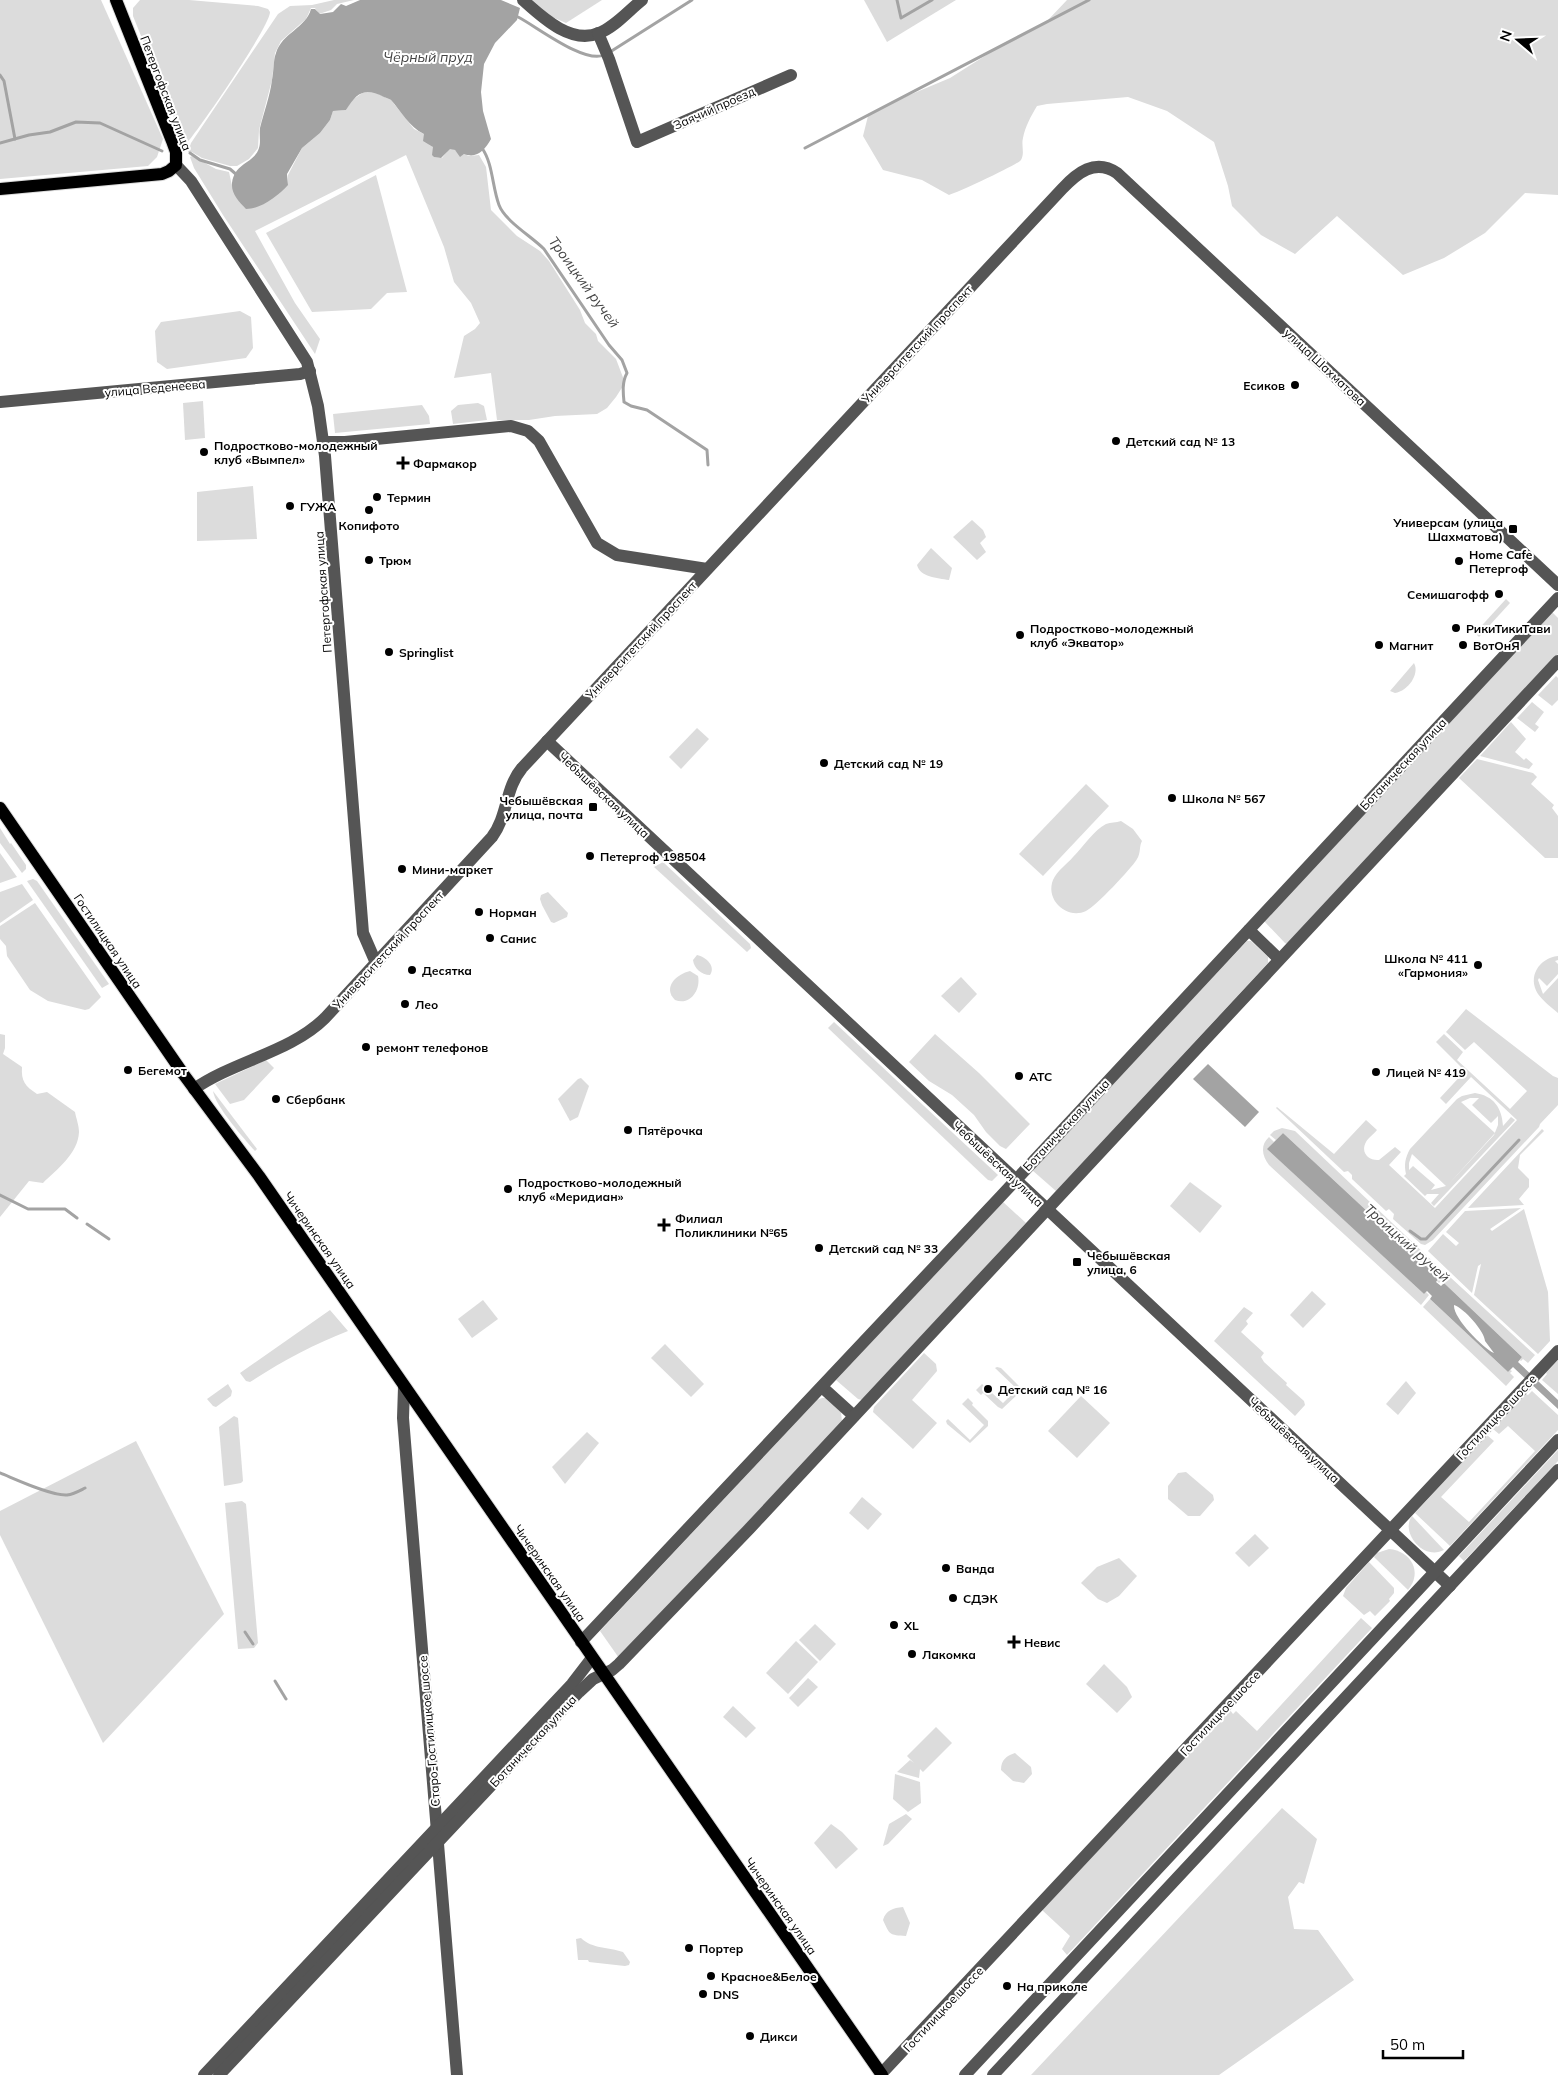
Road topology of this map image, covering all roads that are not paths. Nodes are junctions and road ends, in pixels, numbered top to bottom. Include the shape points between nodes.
1 (116, 0) edge
2 (524, 0) edge
3 (642, 0) edge
4 (598, 33) junction
5 (791, 75) dead end
6 (176, 165) junction
7 (1085, 169) joint
8 (0, 189) edge
9 (310, 371) junction
10 (0, 402) edge
11 (324, 442) junction
12 (707, 569) junction
13 (1558, 585) edge
14 (1558, 598) edge
15 (1558, 661) edge
16 (547, 741) junction
17 (0, 808) edge
18 (1249, 930) junction
19 (1279, 959) junction
20 (376, 963) junction
21 (194, 1088) junction
22 (1015, 1179) junction
23 (1046, 1209) junction
24 (1558, 1351) edge
25 (404, 1387) junction
26 (822, 1387) junction
27 (854, 1416) junction
28 (1558, 1440) edge
29 (1558, 1470) edge
30 (1390, 1530) junction
31 (1435, 1572) junction
32 (1450, 1586) junction
33 (581, 1642) junction
34 (592, 1658) junction
35 (603, 1674) junction
36 (436, 1828) junction
37 (438, 1842) junction
38 (882, 2074) edge
39 (204, 2075) edge
40 (220, 2075) edge
41 (457, 2075) edge
42 (965, 2075) edge
43 (993, 2075) edge

1 - 6 main road, Петергофская улица via 176,152
2 - 4 street via 547,20 568,32 580,36
3 - 4 street
4 - 5 street, Заячий проезд via 637,142
6 - 8 main road via 162,174
6 - 9 street, Петергофская улица via 191,181
7 - 12 street, Университетский проспект via 1076,174
7 - 13 street, улица Шахматова via 1101,167 1117,173
9 - 10 street, улица Веденеева
9 - 11 street, Петергофская улица
11 - 12 street via 511,426 523,428 539,440 597,543 617,555
11 - 20 street, Петергофская улица via 363,934
12 - 16 street, Университетский проспект
14 - 18 street, Ботаническая улица
15 - 19 street, Ботаническая улица
16 - 20 street, Университетский проспект via 516,776 503,819 492,837
16 - 22 street, Чебышёвская улица
17 - 21 main road, Гостилицкая улица
18 - 19 street
18 - 22 street, Ботаническая улица
19 - 23 street, Ботаническая улица
20 - 21 street, Университетский проспект via 309,1032
21 - 25 main road, Чичеринская улица via 259,1176
22 - 23 street, Чебышёвская улица
22 - 26 street, Ботаническая улица
23 - 27 street, Ботаническая улица
23 - 30 street, Чебышёвская улица
24 - 30 street, Гостилицкое шоссе
25 - 33 main road, Чичеринская улица
25 - 36 street, Старо-Гостилицкое шоссе via 403,1418
26 - 27 street
26 - 33 street, Ботаническая улица
27 - 35 street, Ботаническая улица via 619,1664
28 - 31 street
29 - 32 street
30 - 31 street, Чебышёвская улица
30 - 38 street, Гостилицкое шоссе
31 - 32 street, Чебышёвская улица
31 - 42 street
32 - 43 street
33 - 34 main road, Чичеринская улица
34 - 35 main road, Чичеринская улица
34 - 36 street, Ботаническая улица via 572,1684
35 - 37 street, Ботаническая улица via 579,1692
35 - 38 main road, Чичеринская улица
36 - 37 street, Старо-Гостилицкое шоссе
36 - 39 street, Ботаническая улица
37 - 40 street, Ботаническая улица
37 - 41 street, Старо-Гостилицкое шоссе

